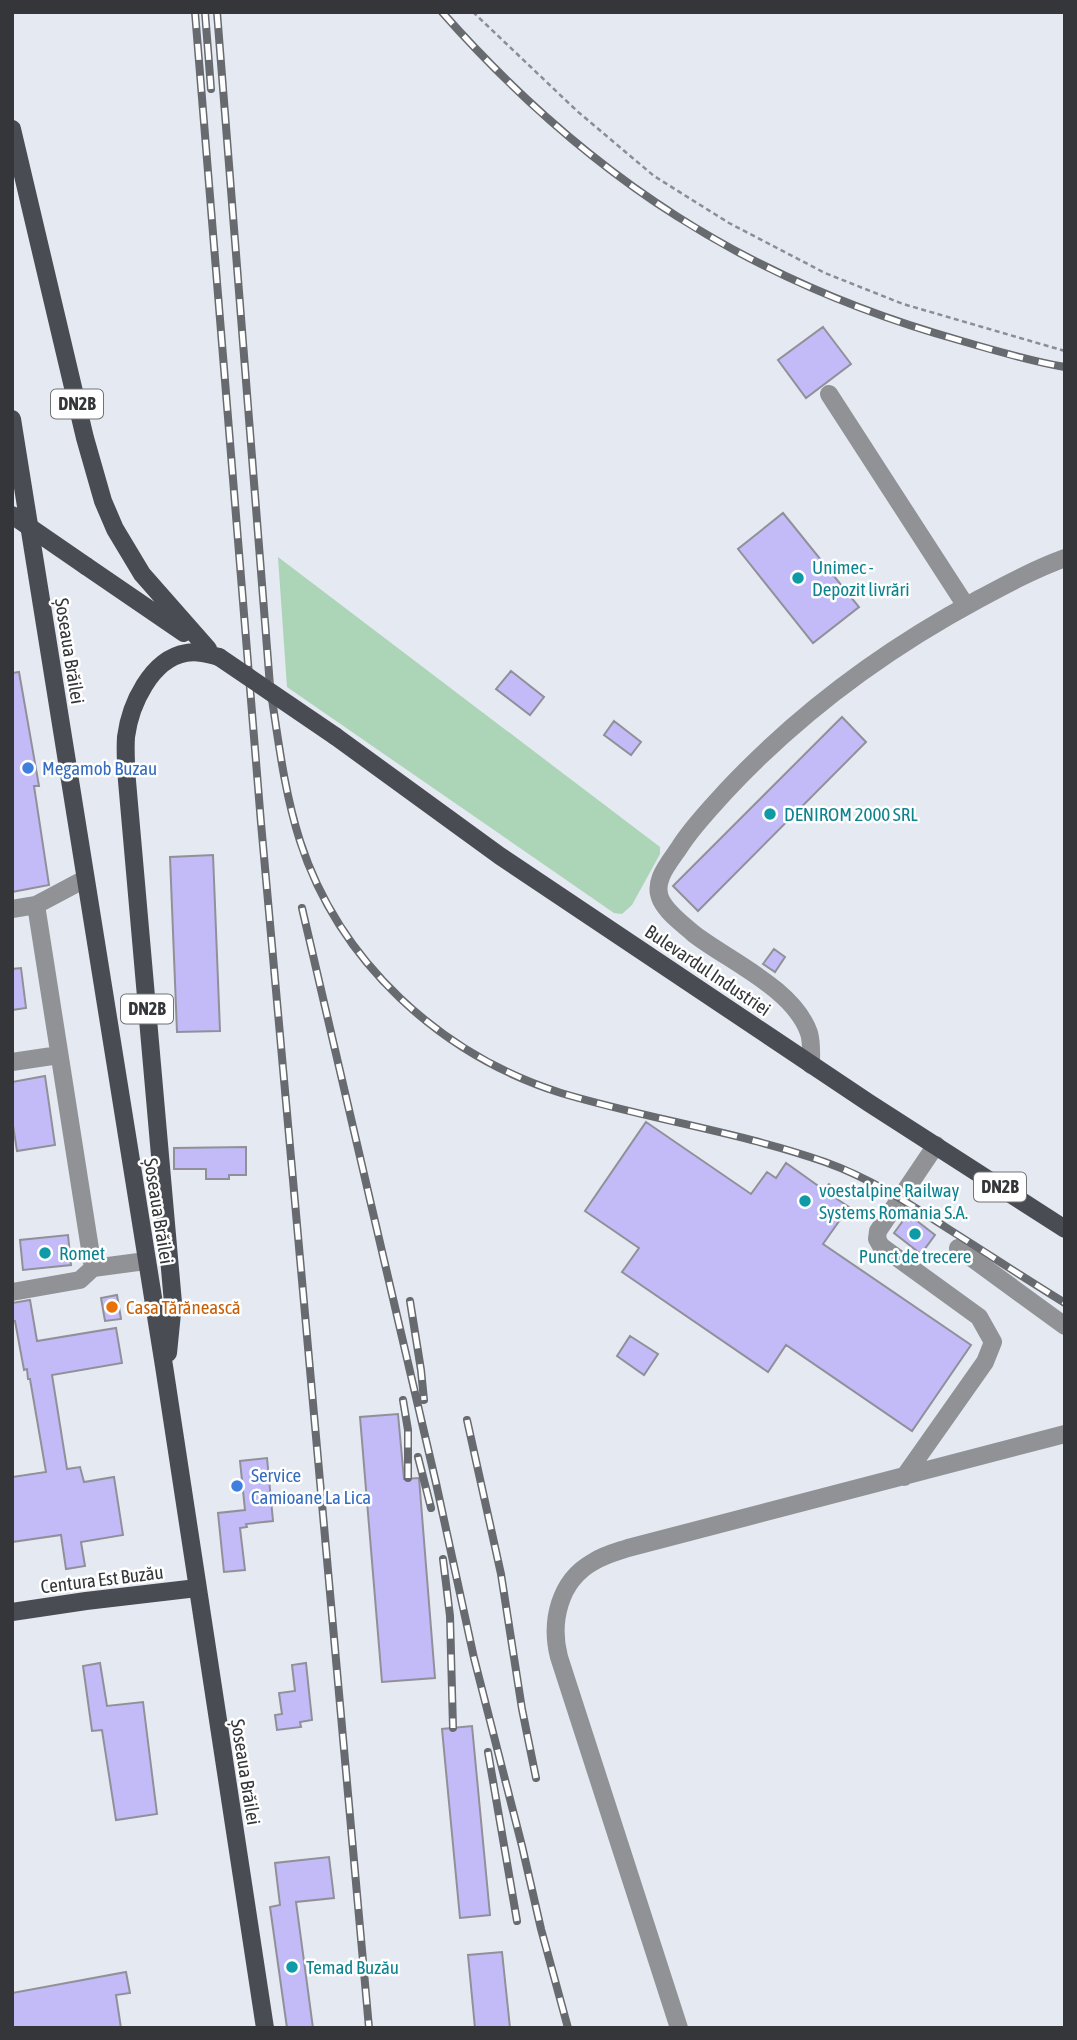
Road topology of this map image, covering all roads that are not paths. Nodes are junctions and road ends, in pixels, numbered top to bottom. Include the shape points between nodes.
1 (12, 130) edge
2 (830, 394) dead end
3 (12, 419) edge
4 (12, 515) edge
5 (1065, 558) edge
6 (966, 606) junction
7 (213, 653) junction
8 (85, 879) junction
9 (36, 905) junction
10 (12, 909) edge
11 (58, 1055) junction
12 (12, 1062) edge
13 (811, 1065) junction
14 (936, 1145) junction
15 (1065, 1228) edge
16 (958, 1248) dead end
17 (146, 1261) junction
18 (93, 1268) junction
19 (12, 1292) edge
20 (1065, 1326) edge
21 (164, 1366) junction
22 (1065, 1434) edge
23 (904, 1477) junction
24 (197, 1588) junction
25 (12, 1612) edge
26 (265, 2028) edge
27 (679, 2028) edge

1 - 7 main road, DN2B via 103,501 142,573
2 - 6 street
3 - 8 main road, Șoseaua Brăilei
4 - 7 main road, DN2B, bridge
5 - 6 street
6 - 13 street via 878,661 784,734 694,827 658,882 662,901 684,925 760,978 796,1011 810,1034
7 - 13 main road, Bulevardul Industriei / DN2B, bridge via 500,856
7 - 21 main road, DN2B via 191,653 164,662 149,679 134,708 126,753 173,1303
8 - 9 street
8 - 17 main road, Șoseaua Brăilei
9 - 10 street
9 - 11 street
11 - 12 street
11 - 18 street
13 - 14 main road, Bulevardul Industriei / DN2B
14 - 15 main road, Bulevardul Industriei / DN2B
14 - 23 street via 877,1239 979,1317 993,1342 985,1362
16 - 20 street
17 - 18 street
17 - 21 main road, Șoseaua Brăilei
18 - 19 street via 79,1280
21 - 24 main road, Șoseaua Brăilei
22 - 23 street
23 - 27 street via 603,1556 579,1572 565,1591 556,1617 555,1643
24 - 25 main road, Centura Est Buzău
24 - 26 main road, Șoseaua Brăilei

